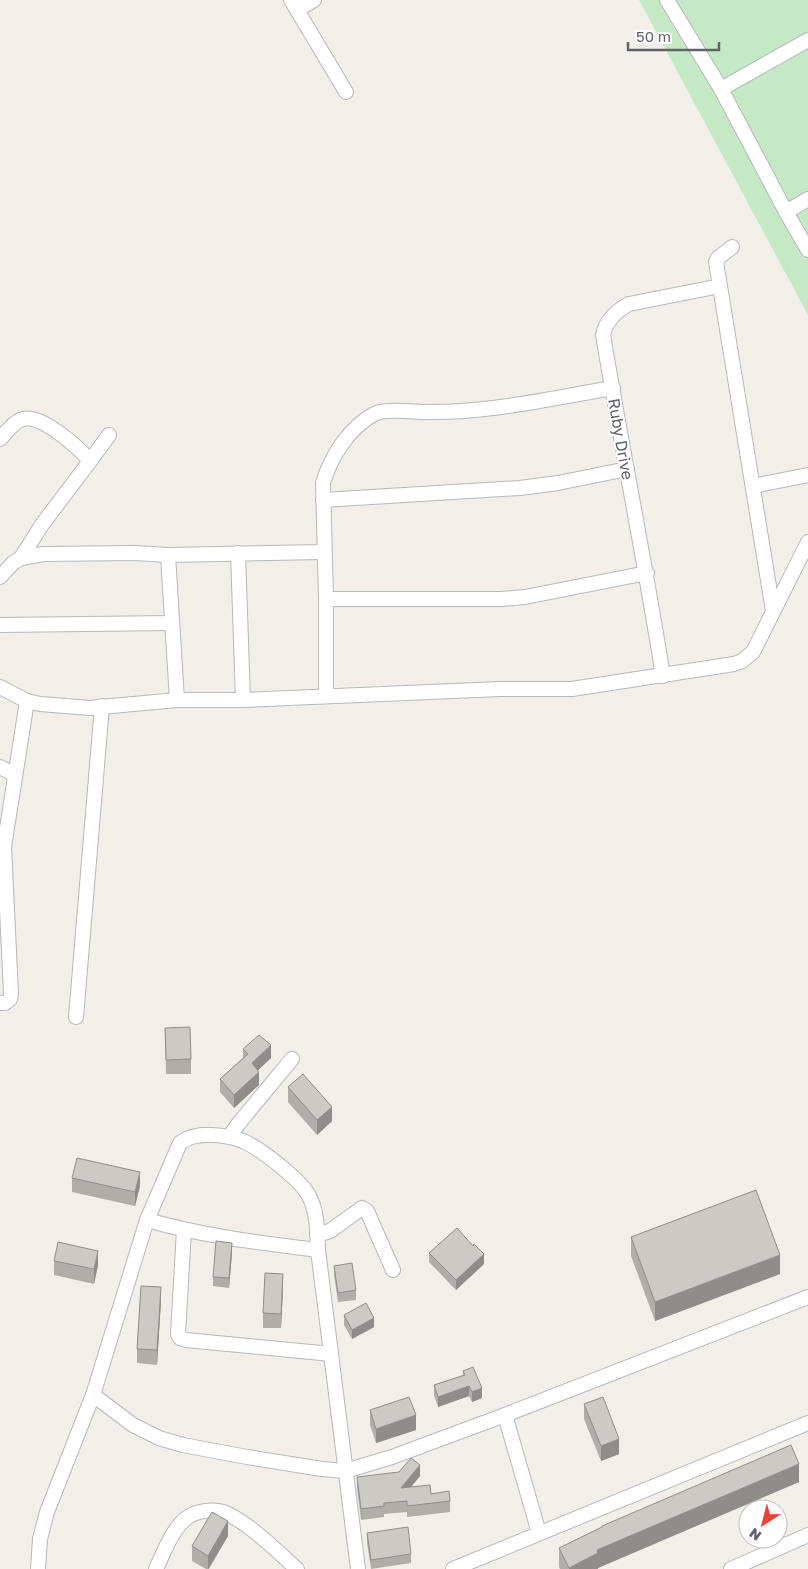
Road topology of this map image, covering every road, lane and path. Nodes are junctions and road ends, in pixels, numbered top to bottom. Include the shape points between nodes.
1 (314, 0) edge
2 (667, 0) edge
3 (294, 5) edge
4 (808, 40) edge
5 (721, 89) junction
6 (346, 92) dead end
7 (808, 199) edge
8 (786, 212) junction
9 (732, 247) dead end
10 (808, 250) edge
11 (720, 286) junction
12 (612, 388) junction
13 (109, 435) dead end
14 (0, 439) edge
15 (90, 461) junction
16 (627, 470) junction
17 (808, 475) edge
18 (753, 486) junction
19 (323, 500) junction
20 (808, 542) edge
21 (324, 552) junction
22 (238, 553) junction
23 (168, 555) junction
24 (22, 558) junction
25 (646, 573) junction
26 (0, 577) edge
27 (326, 599) junction
28 (773, 611) junction
29 (172, 623) junction
30 (0, 625) edge
31 (663, 676) junction
32 (0, 687) edge
33 (326, 696) junction
34 (177, 700) junction
35 (243, 700) junction
36 (27, 701) junction
37 (102, 706) junction
38 (0, 767) edge
39 (15, 775) junction
40 (2, 846) edge
41 (3, 926) edge
42 (0, 1003) edge
43 (76, 1017) dead end
44 (292, 1059) dead end
45 (229, 1137) junction
46 (147, 1220) junction
47 (184, 1230) junction
48 (317, 1235) junction
49 (318, 1250) junction
50 (393, 1270) dead end
51 (808, 1297) edge
52 (331, 1354) junction
53 (92, 1395) junction
54 (505, 1415) junction
55 (808, 1422) edge
56 (345, 1471) junction
57 (539, 1532) junction
58 (808, 1535) edge
59 (38, 1569) edge
60 (156, 1569) edge
61 (297, 1569) edge
62 (358, 1569) edge
63 (452, 1569) edge
64 (731, 1569) edge

1 - 3 street
2 - 5 street
3 - 6 street
4 - 5 street
5 - 8 street
7 - 8 street
8 - 10 street
9 - 11 street via 716,262
11 - 12 street, Ruby Drive via 629,304 615,313 607,322 603,335
11 - 18 street
12 - 16 street, Ruby Drive
12 - 19 street via 463,411 376,413 351,433 337,451 323,483
13 - 15 street
14 - 15 street via 18,421 25,418 37,420 65,438
15 - 24 street via 41,526
16 - 19 street via 520,488
16 - 25 street, Ruby Drive
17 - 18 street
18 - 28 street
19 - 21 street
20 - 28 street
21 - 22 street
21 - 27 street
22 - 23 street
22 - 35 street
23 - 24 street via 44,554
23 - 29 street
24 - 26 street via 12,563
25 - 27 street via 502,599
25 - 31 street, Ruby Drive
27 - 33 street
28 - 31 street via 753,652 742,661
29 - 30 street
29 - 34 street
31 - 33 street via 572,688
32 - 36 street
33 - 35 street
34 - 35 street
34 - 37 street
36 - 37 street via 51,706
36 - 39 street
37 - 43 street
38 - 39 street
39 - 40 street
40 - 41 street
41 - 42 street via 11,993 10,999
44 - 45 street
45 - 46 street via 210,1135 186,1138 180,1143
45 - 48 street via 243,1141 298,1180 315,1212
46 - 47 street
46 - 53 street
47 - 49 street via 232,1240
47 - 52 street via 180,1338
48 - 49 street
48 - 50 street via 330,1231 362,1208 367,1211
49 - 52 street
51 - 54 street
52 - 56 street
53 - 56 street via 133,1426 159,1438 247,1457
53 - 59 street via 47,1512 40,1539
54 - 56 street
54 - 57 street
55 - 57 street
56 - 62 street
57 - 63 street
58 - 64 street
60 - 61 street via 175,1531 185,1519 210,1510 227,1513

